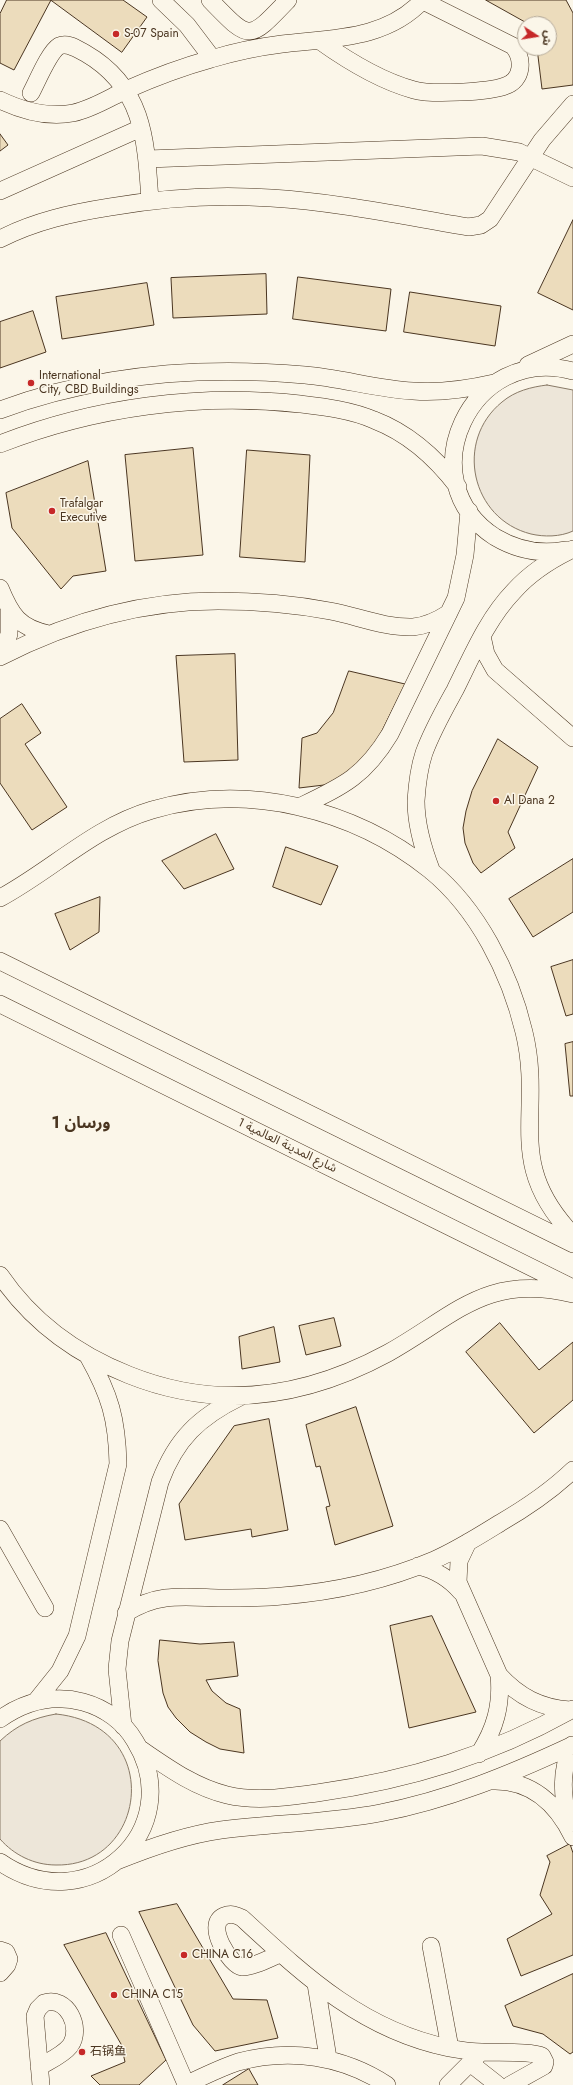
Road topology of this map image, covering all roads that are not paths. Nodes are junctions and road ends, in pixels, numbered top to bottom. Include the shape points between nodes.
1 (161, 0) edge
2 (210, 0) edge
3 (288, 0) edge
4 (422, 0) edge
5 (320, 41) junction
6 (212, 58) junction
7 (127, 90) junction
8 (31, 93) dead end
9 (0, 100) edge
10 (573, 104) edge
11 (141, 128) junction
12 (530, 157) junction
13 (148, 159) junction
14 (573, 178) edge
15 (0, 191) edge
16 (150, 201) junction
17 (0, 239) edge
18 (573, 344) edge
19 (573, 371) edge
20 (501, 379) junction
21 (0, 410) edge
22 (0, 444) edge
23 (458, 487) junction
24 (469, 511) junction
25 (573, 548) edge
26 (0, 588) edge
27 (9, 610) junction
28 (449, 614) junction
29 (49, 634) junction
30 (482, 636) junction
31 (0, 657) edge
32 (573, 738) edge
33 (299, 807) junction
34 (432, 872) junction
35 (0, 898) edge
36 (0, 961) edge
37 (0, 1004) edge
38 (573, 1235) edge
39 (573, 1244) edge
40 (0, 1275) edge
41 (573, 1288) edge
42 (573, 1294) edge
43 (88, 1356) junction
44 (242, 1396) junction
45 (573, 1470) edge
46 (0, 1529) edge
47 (468, 1542) junction
48 (418, 1566) junction
49 (461, 1592) junction
50 (45, 1608) dead end
51 (126, 1613) junction
52 (499, 1675) junction
53 (36, 1701) junction
54 (572, 1710) edge
55 (0, 1720) edge
56 (123, 1726) junction
57 (573, 1745) edge
58 (139, 1748) junction
59 (479, 1754) junction
60 (492, 1781) junction
61 (572, 1833) edge
62 (117, 1861) junction
63 (0, 1862) edge
64 (0, 1876) edge
65 (29, 1878) junction
66 (122, 1935) dead end
67 (431, 1946) dead end
68 (0, 1950) edge
69 (280, 1954) dead end
70 (0, 1973) edge
71 (316, 1984) junction
72 (450, 2048) junction
73 (328, 2058) junction
74 (476, 2058) junction
75 (39, 2067) dead end
76 (365, 2079) edge
77 (189, 2084) edge
78 (41, 2085) edge
79 (387, 2085) edge
80 (448, 2085) edge
81 (498, 2085) edge
82 (510, 2085) edge

1 - 6 street via 187,25
2 - 3 street via 238,28 248,32 262,27
4 - 5 street via 404,18 383,28
4 - 5 street via 513,46 521,62 519,74 515,79 500,88 439,93 417,91 369,71
5 - 6 street via 259,48
6 - 7 street
7 - 8 street via 99,62 72,46 63,45 55,50
7 - 9 street via 84,110 62,115 26,111
7 - 11 street
10 - 12 street
11 - 13 street
11 - 15 street
12 - 13 street via 507,149 482,146
12 - 14 street
12 - 16 street via 490,219 475,227 270,197
13 - 16 street
16 - 17 street via 63,216 35,224
18 - 20 street
19 - 20 street via 539,367
20 - 21 street via 454,390 413,391 305,375 246,371 186,372 95,384
20 - 23 street via 473,403 459,429 454,458
22 - 23 street via 67,422 147,406 286,402 357,414 391,428 422,448
23 - 24 street
24 - 25 street via 490,533 505,543 521,549 544,552
24 - 28 street via 464,563 456,598
25 - 30 street via 527,578 502,605
26 - 27 street
27 - 29 street via 26,626
27 - 31 street via 9,634
28 - 29 street via 427,625 402,627 298,606 189,602 161,604 120,612
28 - 33 street via 414,687 377,755 360,773 340,788
29 - 31 street
30 - 32 street via 486,654 495,670
30 - 34 street via 434,731 418,777 418,825 423,849
33 - 34 street via 361,828 386,841
33 - 35 street via 252,799 214,799 151,810 121,821 92,836
34 - 38 street via 471,915 506,975 522,1026 529,1063 528,1139 531,1161 546,1202 558,1220
36 - 39 street
37 - 41 street, شارع المدينة العالمية 1
40 - 43 street via 19,1300 50,1331
42 - 44 street via 529,1289 499,1291 460,1306 389,1352 345,1374 286,1392
43 - 44 street via 137,1378 163,1386 215,1396
43 - 53 street via 102,1381 112,1408 118,1435 118,1464 77,1636 60,1671
44 - 51 street via 197,1424 181,1441 166,1466
45 - 47 street via 532,1503
46 - 50 street
47 - 48 street
47 - 49 street via 459,1561
48 - 49 street via 442,1575
48 - 51 street via 334,1589 283,1596 160,1598
49 - 52 street
51 - 56 street via 118,1669
52 - 54 street via 508,1685 531,1701 543,1706
52 - 59 street via 500,1703 497,1717
53 - 55 street via 22,1706
53 - 56 street via 76,1700 102,1710
54 - 59 street
56 - 58 street
57 - 60 street
57 - 61 street via 566,1762 563,1780 564,1805
58 - 59 street via 197,1785 227,1795 258,1799 281,1798 382,1782
58 - 62 street via 149,1782 148,1805 139,1833 130,1848
60 - 61 street via 514,1782 534,1790 550,1803
60 - 62 street via 442,1798 380,1814 198,1834 164,1843
62 - 65 street via 92,1876 64,1883
63 - 65 street
64 - 65 street
66 - 77 street
67 - 72 street
68 - 70 street via 6,1952 9,1959 7,1966
69 - 71 street
71 - 72 street via 351,2009 382,2026 409,2037
71 - 73 street
72 - 74 street
73 - 76 street
73 - 77 street via 290,2055 254,2058
74 - 80 street
74 - 81 street
74 - 82 street via 542,2056 544,2066
75 - 78 street
76 - 79 street

